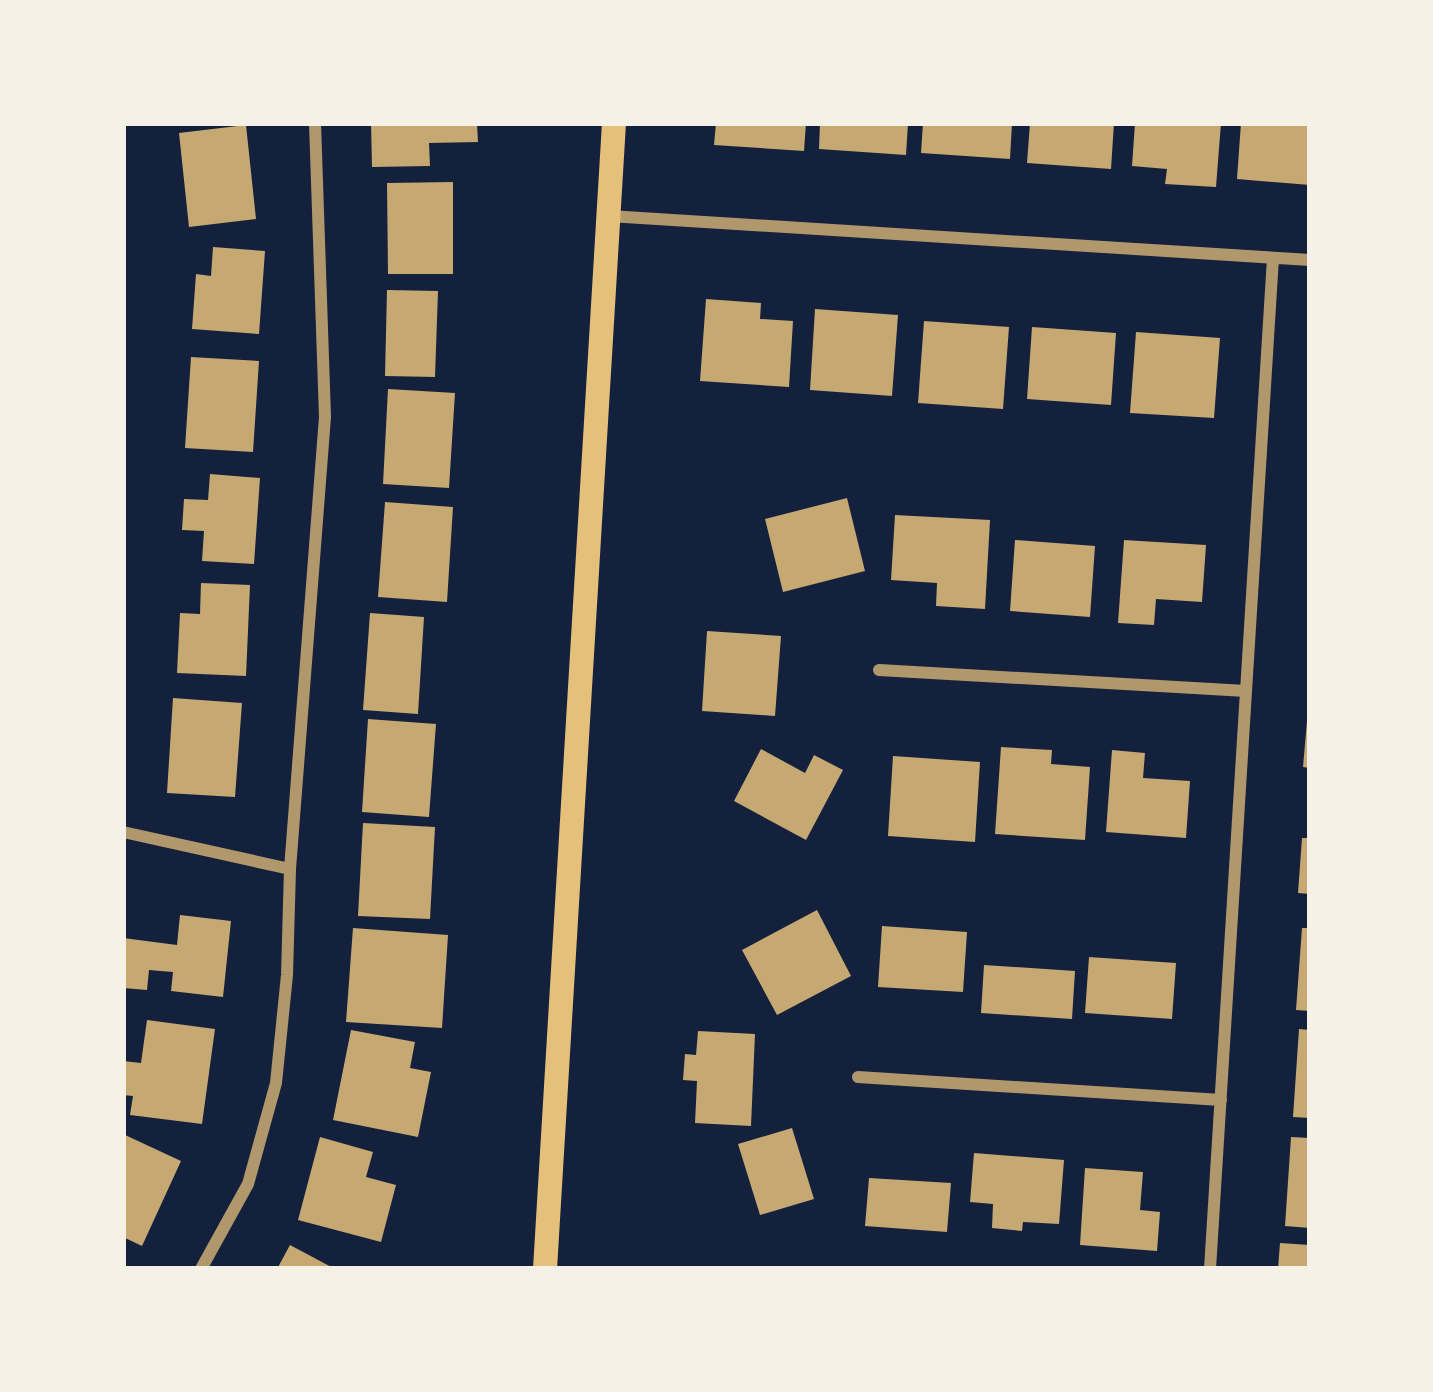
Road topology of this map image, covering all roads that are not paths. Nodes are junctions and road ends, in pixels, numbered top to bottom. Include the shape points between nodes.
1 (315, 123) edge
2 (614, 123) edge
3 (609, 216) junction
4 (1273, 258) junction
5 (1310, 260) edge
6 (879, 670) dead end
7 (1246, 692) junction
8 (123, 832) edge
9 (290, 869) junction
10 (858, 1077) dead end
11 (1221, 1100) junction
12 (201, 1269) edge
13 (545, 1269) edge
14 (1210, 1269) edge

1 - 9 street via 325,417
2 - 3 main road
3 - 4 street
3 - 13 main road
4 - 5 street
4 - 7 street
6 - 7 street
7 - 11 street
8 - 9 street
9 - 12 street via 276,1083 248,1184
10 - 11 street
11 - 14 street

